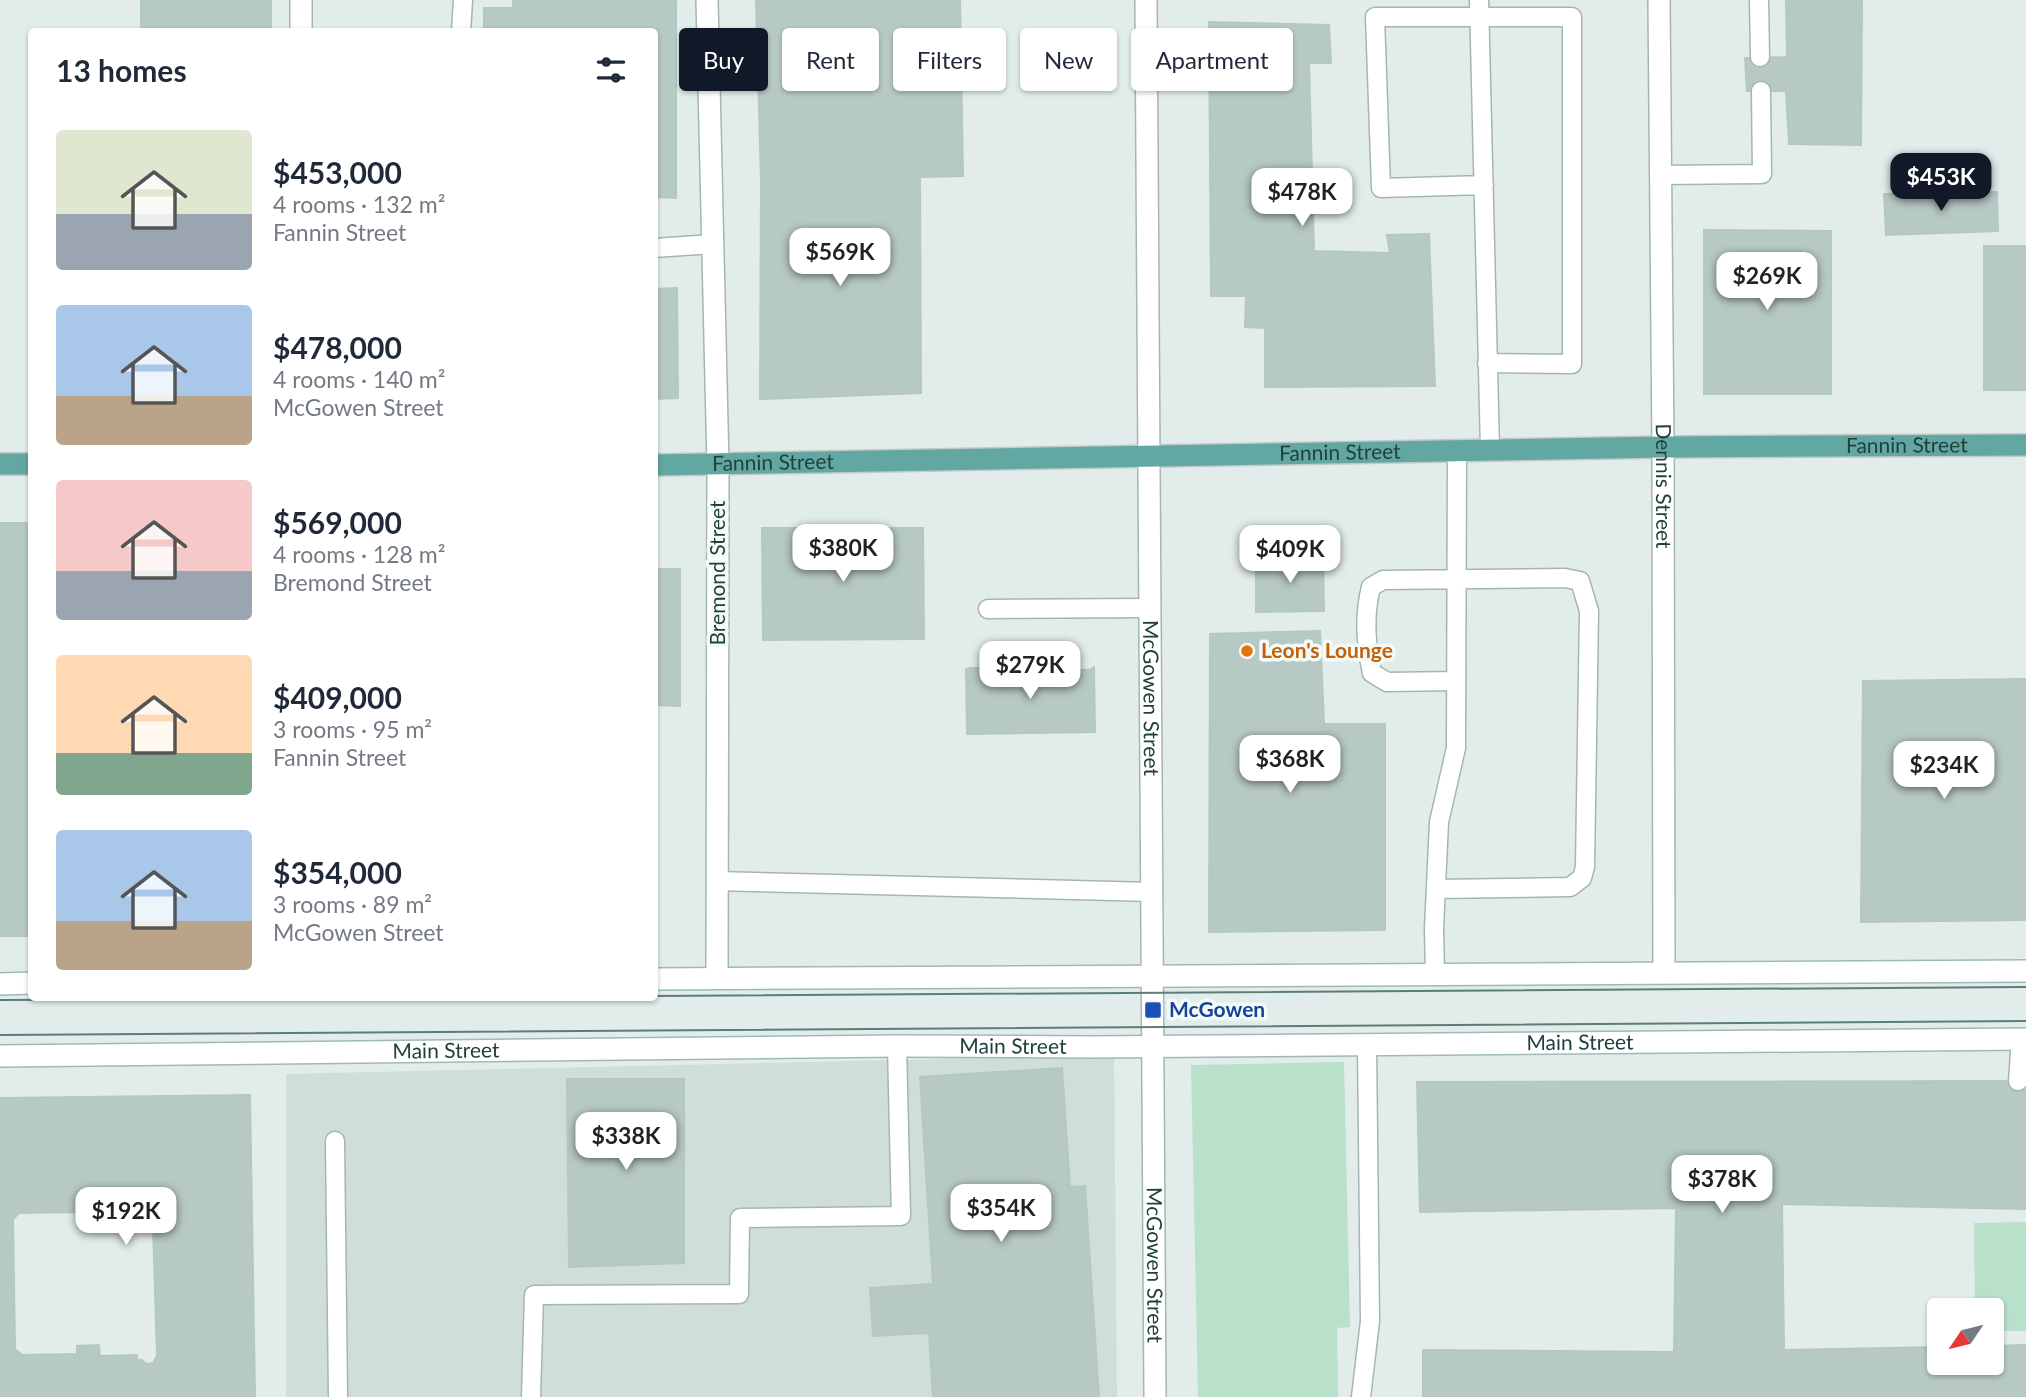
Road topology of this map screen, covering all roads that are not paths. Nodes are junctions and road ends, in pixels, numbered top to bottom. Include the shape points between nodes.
1 (301, 0) edge
2 (463, 0) edge
3 (707, 0) edge
4 (1146, 0) edge
5 (1658, 0) edge
6 (1759, 0) edge
7 (1479, 9) edge
8 (301, 28) edge
9 (461, 28) edge
10 (1760, 57) dead end
11 (1761, 91) dead end
12 (1660, 175) junction
13 (1483, 184) junction
14 (713, 244) junction
15 (658, 248) edge
16 (1487, 363) junction
17 (2026, 446) edge
18 (1663, 447) junction
19 (1490, 450) junction
20 (1457, 451) junction
21 (1149, 457) junction
22 (0, 464) edge
23 (28, 464) edge
24 (658, 466) edge
25 (718, 466) junction
26 (1457, 579) junction
27 (1150, 608) junction
28 (988, 609) dead end
29 (1457, 681) junction
30 (717, 881) junction
31 (1437, 889) junction
32 (1152, 892) junction
33 (2026, 971) edge
34 (1664, 973) junction
35 (1435, 975) junction
36 (1153, 977) junction
37 (717, 978) junction
38 (658, 979) edge
39 (28, 983) edge
40 (0, 984) edge
41 (2023, 1039) edge
42 (1367, 1044) junction
43 (897, 1046) junction
44 (1152, 1046) junction
45 (0, 1056) edge
46 (2018, 1082) dead end
47 (335, 1141) dead end
48 (338, 1397) edge
49 (531, 1397) edge
50 (1155, 1397) edge
51 (1361, 1397) edge

1 - 8 main road
2 - 9 lane
3 - 14 main road, Bremond Street
4 - 21 main road, McGowen Street
5 - 12 main road, Dennis Street
6 - 10 lane
7 - 13 lane
7 - 13 lane via 1375,17 1381,188
7 - 16 lane via 1572,17 1572,364
11 - 12 lane via 1762,174
12 - 18 main road, Dennis Street
13 - 16 lane
14 - 15 lane
14 - 25 main road, Bremond Street
16 - 19 lane
17 - 18 main road, Fannin Street
18 - 19 main road, Fannin Street
18 - 34 main road, Dennis Street
19 - 20 main road, Fannin Street
20 - 21 main road, Fannin Street
20 - 26 lane
21 - 25 main road, Fannin Street
21 - 27 main road, McGowen Street
22 - 23 main road
24 - 25 main road, Fannin Street
25 - 30 main road, Bremond Street
26 - 29 lane
26 - 29 lane via 1383,580 1371,587 1367,603 1372,673 1387,682
26 - 31 lane via 1580,581 1589,611 1585,867 1582,878 1570,887
27 - 28 lane
27 - 32 main road, McGowen Street
29 - 31 lane via 1456,748 1439,822
30 - 32 lane
30 - 37 main road, Bremond Street
31 - 35 lane
32 - 36 main road, McGowen Street
33 - 34 main road
34 - 35 main road
35 - 36 main road
36 - 37 main road
36 - 44 main road, McGowen Street
37 - 38 main road
39 - 40 main road
41 - 42 main road, Main Street
41 - 46 lane
42 - 44 main road, Main Street
42 - 51 lane via 1370,1321
43 - 44 main road, Main Street
43 - 45 main road, Main Street
43 - 49 lane via 901,1216 740,1218 739,1294 534,1295
44 - 50 main road, McGowen Street
47 - 48 lane

